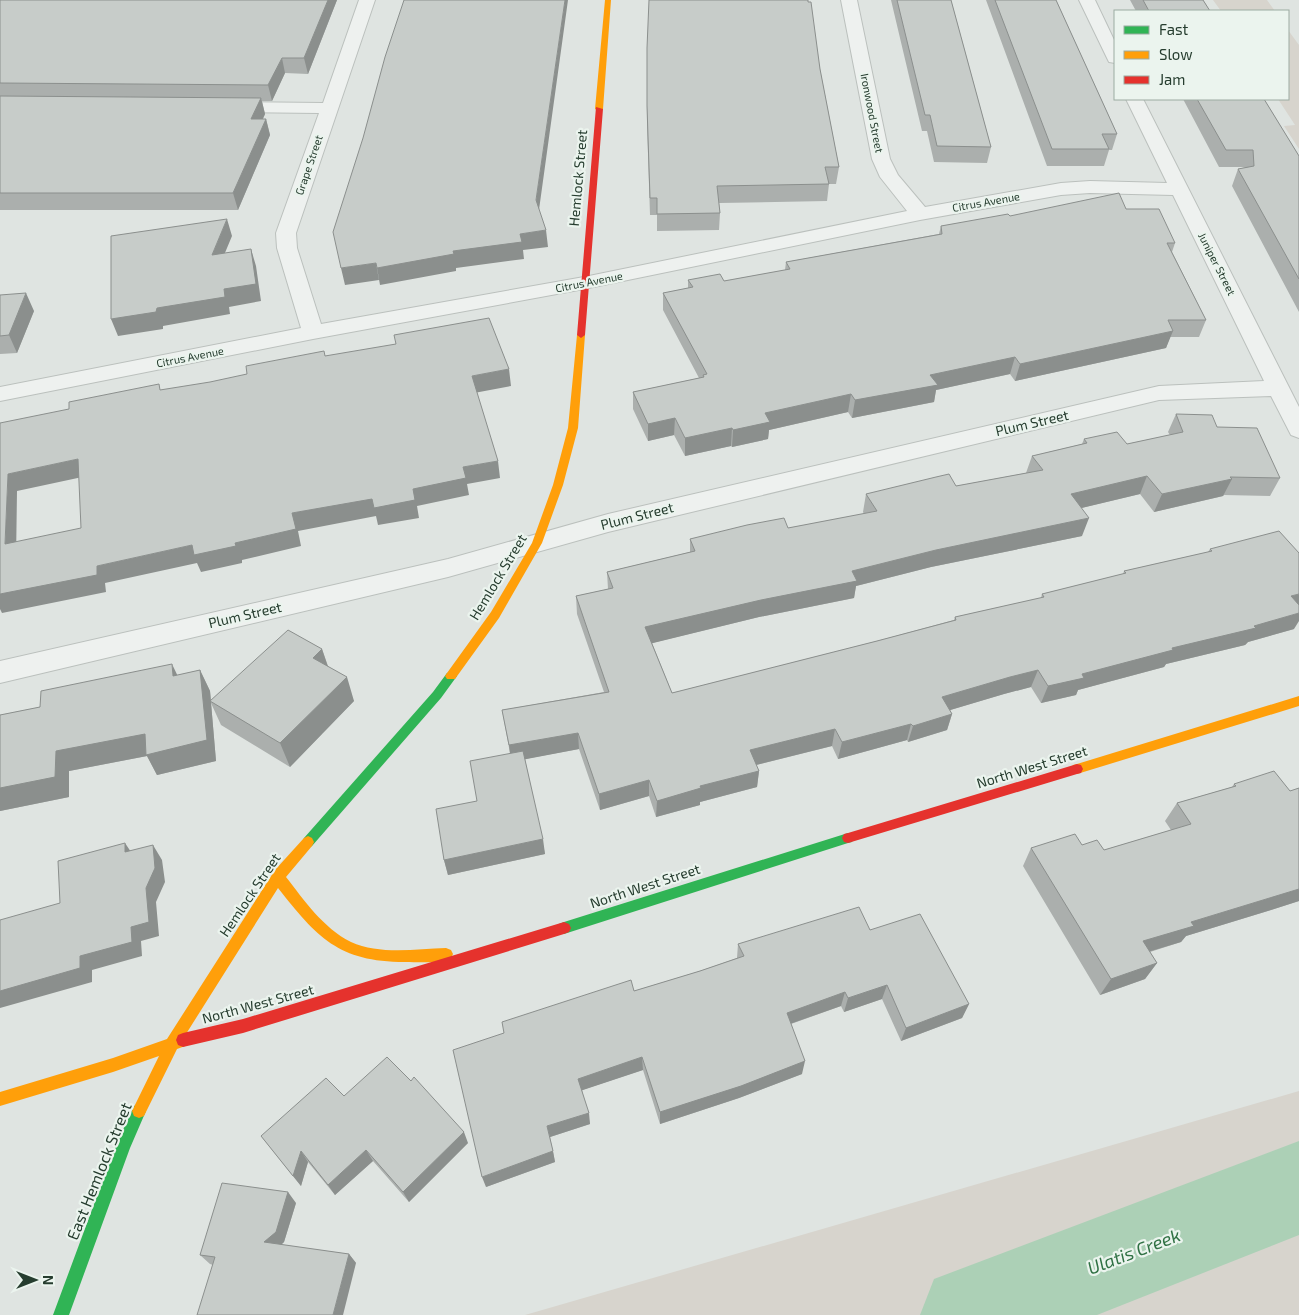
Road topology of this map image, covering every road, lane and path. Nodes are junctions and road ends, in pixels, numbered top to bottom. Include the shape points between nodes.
1 (367, 0) edge
2 (608, 0) edge
3 (849, 0) edge
4 (1087, 0) edge
5 (1114, 56) edge
6 (1135, 100) edge
7 (206, 107) edge
8 (329, 108) junction
9 (1178, 189) junction
10 (920, 214) junction
11 (584, 284) junction
12 (313, 332) junction
13 (1279, 388) junction
14 (0, 394) edge
15 (1299, 430) edge
16 (537, 543) junction
17 (0, 672) edge
18 (1299, 702) edge
19 (278, 877) junction
20 (493, 951) junction
21 (173, 1042) junction
22 (0, 1099) edge
23 (60, 1315) edge

1 - 8 street, Grape Street
2 - 11 street, Hemlock Street
3 - 10 street, Ironwood Street via 881,159 888,177
4 - 5 street
6 - 9 street, Juniper Street
7 - 8 street
8 - 12 street, Grape Street via 286,233 287,248
9 - 10 street, Citrus Avenue via 1061,189
9 - 13 street, Juniper Street
10 - 11 street, Citrus Avenue
11 - 12 street, Citrus Avenue
11 - 16 street, Hemlock Street via 573,428 558,485
12 - 14 street, Citrus Avenue
13 - 15 street, Juniper Street
13 - 16 street, Plum Street via 1159,393
16 - 17 street, Plum Street via 448,568
16 - 19 street, Hemlock Street via 496,615 437,695
18 - 20 street, North West Street via 773,861
19 - 20 street via 326,933 340,945 366,954 410,956
19 - 21 street, Hemlock Street
20 - 21 street, North West Street via 243,1026
21 - 22 street, North West Street via 113,1065
21 - 23 street, East Hemlock Street via 123,1145

